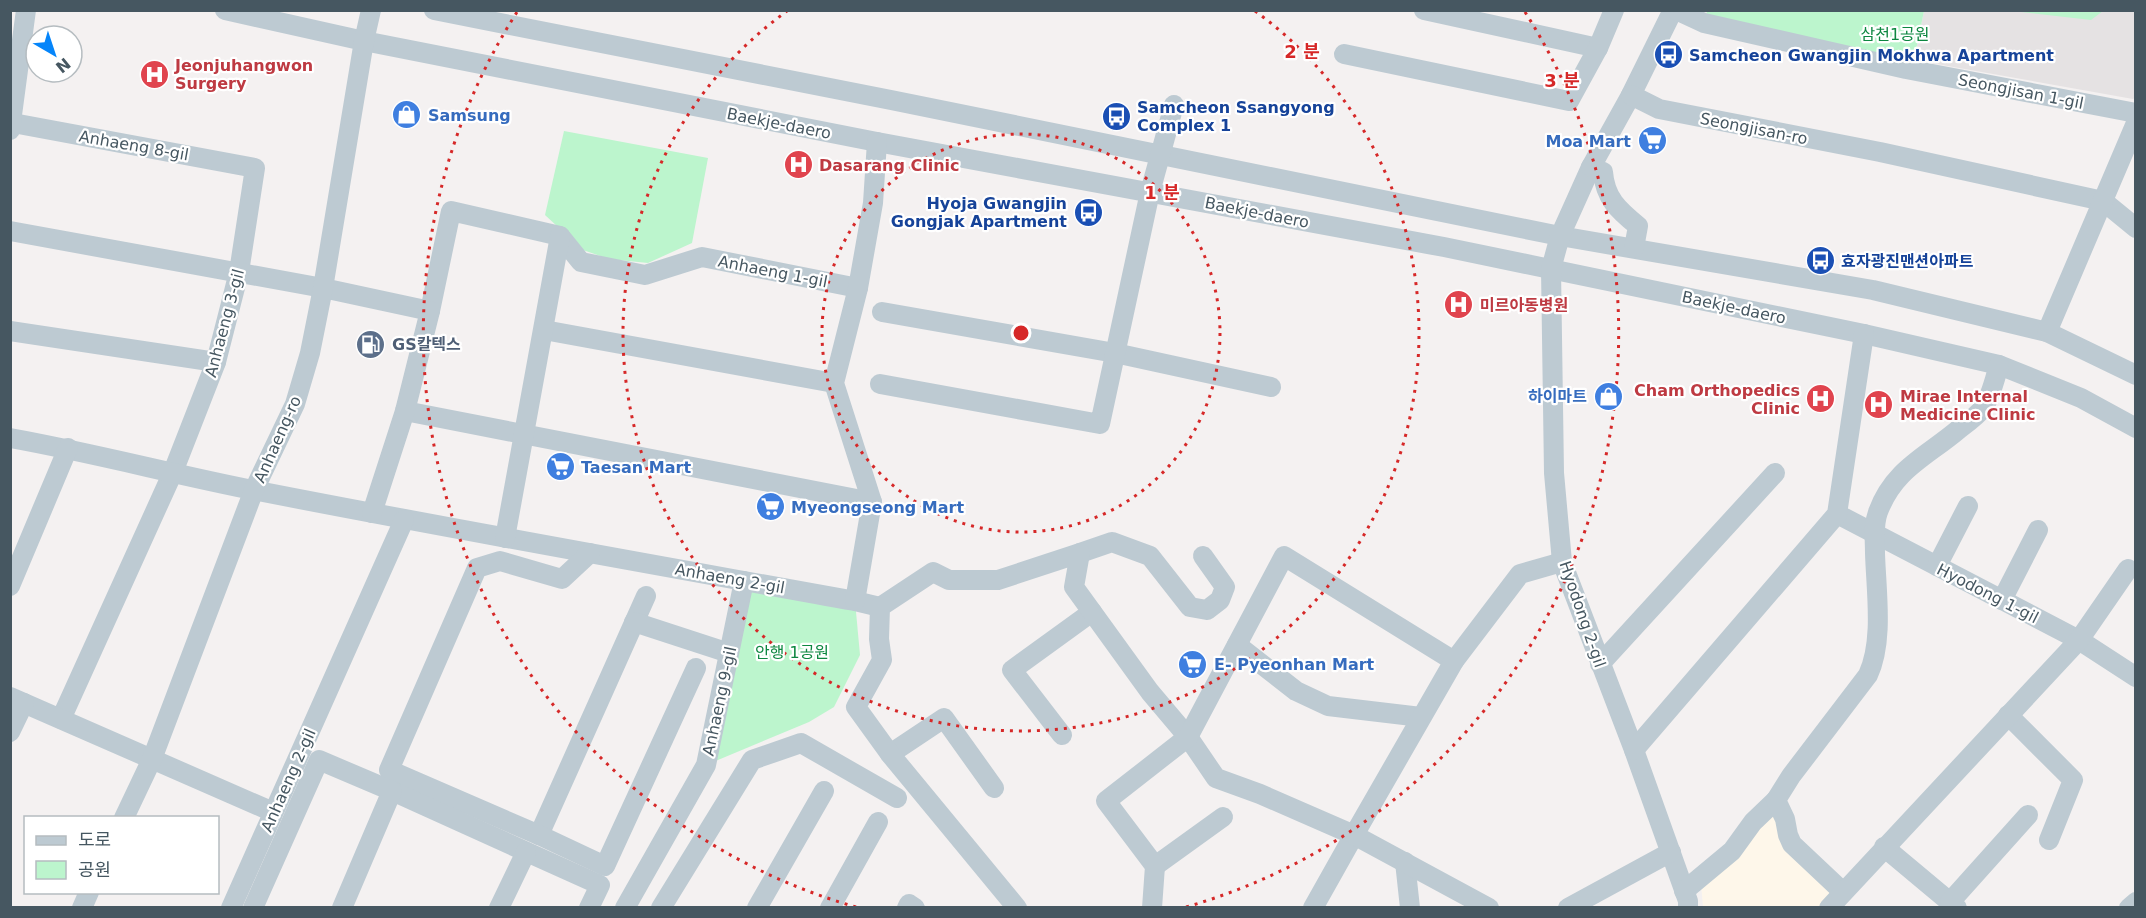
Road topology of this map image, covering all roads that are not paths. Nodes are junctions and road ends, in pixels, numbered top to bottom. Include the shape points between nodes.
1 (26, 10) edge
2 (225, 10) edge
3 (371, 10) edge
4 (434, 10) edge
5 (1424, 10) edge
6 (1614, 10) edge
7 (1675, 10) edge
8 (364, 41) junction
9 (1598, 48) junction
10 (1344, 54) dead end
11 (1632, 95) junction
12 (1174, 105) dead end
13 (2136, 113) edge
14 (2136, 123) edge
15 (11, 127) edge
16 (877, 142) junction
17 (1160, 155) junction
18 (1591, 167) junction
19 (255, 168) joint
20 (1150, 192) junction
21 (2103, 201) junction
22 (2136, 228) edge
23 (10, 231) edge
24 (560, 236) junction
25 (1560, 236) junction
26 (1634, 248) junction
27 (1551, 269) junction
28 (239, 272) junction
29 (323, 288) junction
30 (858, 288) junction
31 (430, 311) junction
32 (882, 312) dead end
33 (544, 330) junction
34 (10, 331) edge
35 (2047, 332) junction
36 (1864, 334) junction
37 (1115, 353) junction
38 (216, 362) junction
39 (2000, 365) junction
40 (2136, 375) edge
41 (834, 383) junction
42 (880, 384) dead end
43 (1271, 387) dead end
44 (405, 411) junction
45 (2136, 428) edge
46 (524, 434) junction
47 (10, 438) edge
48 (68, 448) junction
49 (173, 472) junction
50 (1775, 473) dead end
51 (254, 490) junction
52 (872, 502) junction
53 (1968, 506) dead end
54 (372, 513) junction
55 (1837, 514) junction
56 (404, 520) junction
57 (2038, 530) dead end
58 (1874, 534) junction
59 (505, 538) junction
60 (590, 553) junction
61 (1080, 553) junction
62 (1203, 556) dead end
63 (1562, 562) junction
64 (1937, 566) junction
65 (2128, 569) dead end
66 (744, 581) junction
67 (10, 586) edge
68 (646, 596) dead end
69 (2002, 600) junction
70 (855, 601) junction
71 (880, 608) junction
72 (1092, 612) junction
73 (634, 622) junction
74 (2079, 640) junction
75 (1237, 645) junction
76 (729, 653) junction
77 (1454, 661) junction
78 (1600, 664) junction
79 (696, 668) dead end
80 (2136, 677) edge
81 (17, 700) edge
82 (2008, 716) junction
83 (1421, 717) junction
84 (61, 719) junction
85 (10, 732) edge
86 (1062, 735) dead end
87 (1188, 736) junction
88 (1634, 750) junction
89 (890, 754) junction
90 (152, 759) junction
91 (994, 788) dead end
92 (392, 791) junction
93 (824, 791) dead end
94 (897, 798) dead end
95 (1776, 800) junction
96 (273, 812) junction
97 (2028, 815) dead end
98 (125, 816) edge
99 (1223, 817) dead end
100 (878, 822) dead end
101 (538, 835) junction
102 (1354, 835) junction
103 (2049, 840) dead end
104 (1884, 847) junction
105 (526, 852) junction
106 (1671, 852) junction
107 (1405, 862) junction
108 (1155, 866) junction
109 (1448, 885) junction
110 (1843, 892) junction
111 (88, 894) edge
112 (1686, 899) edge
113 (2136, 902) edge
114 (669, 905) edge
115 (1954, 905) edge
116 (82, 908) edge
117 (231, 908) edge
118 (253, 908) edge
119 (342, 908) edge
120 (499, 908) edge
121 (589, 908) edge
122 (625, 908) edge
123 (758, 908) edge
124 (830, 908) edge
125 (907, 908) edge
126 (915, 908) edge
127 (1017, 908) edge
128 (1152, 908) edge
129 (1313, 908) edge
130 (1410, 908) edge
131 (1450, 908) edge
132 (1489, 908) edge
133 (1568, 908) edge
134 (1828, 908) edge
135 (2129, 908) edge

1 - 15 street, Anhaeng 8-gil
2 - 8 street, Baekje-daero
3 - 8 street, Anhaeng-ro
4 - 17 street
5 - 9 street
6 - 9 street
7 - 11 street
7 - 13 street, Seongjisan 1-gil via 1704,23 1906,69
8 - 16 street, Baekje-daero
8 - 29 street, Anhaeng-ro
9 - 10 street via 1569,101
11 - 18 street
11 - 21 street, Seongjisan-ro via 1659,109
12 - 17 street
14 - 21 street
15 - 19 street, Anhaeng 8-gil
16 - 20 street, Baekje-daero
16 - 30 street via 873,203
17 - 20 street
17 - 25 street
18 - 25 street
18 - 26 street via 1603,172 1604,186 1618,210 1638,226
19 - 28 street, Anhaeng 3-gil
20 - 27 street, Baekje-daero
20 - 37 street
21 - 22 street
21 - 35 street
23 - 28 street
24 - 30 street, Anhaeng 1-gil via 581,262 645,275 702,256
24 - 31 street via 451,212
24 - 33 street
25 - 26 street
25 - 27 street
26 - 35 street via 1873,290
27 - 36 street, Baekje-daero
27 - 63 street, Hyodong 2-gil via 1554,474
28 - 29 street
28 - 38 street, Anhaeng 3-gil
29 - 31 street
29 - 51 street, Anhaeng-ro via 295,404
30 - 41 street
31 - 44 street
32 - 37 street
33 - 41 street
33 - 46 street
34 - 38 street
35 - 40 street
36 - 39 street, Baekje-daero
36 - 55 street
37 - 42 street via 1100,424
37 - 43 street
38 - 49 street, Anhaeng 3-gil
39 - 45 street, Baekje-daero via 2081,398
39 - 58 street via 1984,407 1896,478 1877,515
41 - 52 street
44 - 46 street
44 - 54 street
46 - 52 street
46 - 59 street
47 - 48 street
48 - 49 street
48 - 67 street
49 - 51 street
49 - 84 street, Anhaeng 3-gil
50 - 78 street
51 - 54 street, Anhaeng 2-gil
51 - 90 street, Anhaeng-ro
52 - 70 street
53 - 64 street
54 - 56 street, Anhaeng 2-gil
55 - 58 street, Hyodong 1-gil
55 - 88 street
56 - 59 street, Anhaeng 2-gil
56 - 96 street, Anhaeng 2-gil
57 - 69 street
58 - 64 street, Hyodong 1-gil
58 - 95 street via 1877,640 1873,665
59 - 60 street, Anhaeng 2-gil
60 - 66 street, Anhaeng 2-gil
60 - 101 street via 562,579 500,561 477,568 389,770
61 - 62 street via 1112,542 1150,556 1190,607 1207,610 1220,600 1225,587
61 - 71 street via 998,580 949,580 933,572
61 - 72 street via 1074,587
63 - 77 street via 1520,574
63 - 78 street, Hyodong 2-gil
64 - 69 street, Hyodong 1-gil
65 - 74 street
66 - 70 street, Anhaeng 2-gil
66 - 76 street, Anhaeng 9-gil
68 - 73 street
69 - 74 street, Hyodong 1-gil
70 - 71 street, Anhaeng 2-gil
71 - 89 street via 882,660 856,707
72 - 86 street via 1012,669
72 - 87 street via 1150,692
73 - 76 street
73 - 101 street
74 - 80 street, Hyodong 1-gil
74 - 82 street
75 - 77 street via 1284,556
75 - 83 street via 1296,692 1328,706
75 - 87 street
76 - 122 street, Anhaeng 9-gil via 706,765
77 - 83 street
78 - 88 street, Hyodong 2-gil
79 - 101 street via 605,866
81 - 84 street
81 - 85 street
82 - 103 street via 2073,780
82 - 104 street
83 - 102 street
84 - 90 street
87 - 102 street via 1216,778
87 - 108 street via 1106,801
88 - 106 street, Hyodong 2-gil
89 - 91 street via 944,718
89 - 127 street
90 - 96 street
90 - 98 street, Anhaeng-ro
92 - 105 street
92 - 118 street via 319,760
92 - 119 street
93 - 123 street
94 - 114 street via 801,743 752,760
95 - 110 street via 1792,844
95 - 112 street
96 - 117 street, Anhaeng 2-gil
97 - 115 street
99 - 108 street
100 - 124 street
102 - 107 street
102 - 129 street
104 - 110 street
104 - 115 street
105 - 120 street
105 - 121 street via 600,885
106 - 112 street, Hyodong 2-gil
106 - 133 street
107 - 109 street
107 - 130 street
108 - 128 street
109 - 131 street
109 - 132 street
110 - 134 street
111 - 116 street
113 - 135 street
125 - 126 street via 909,904

